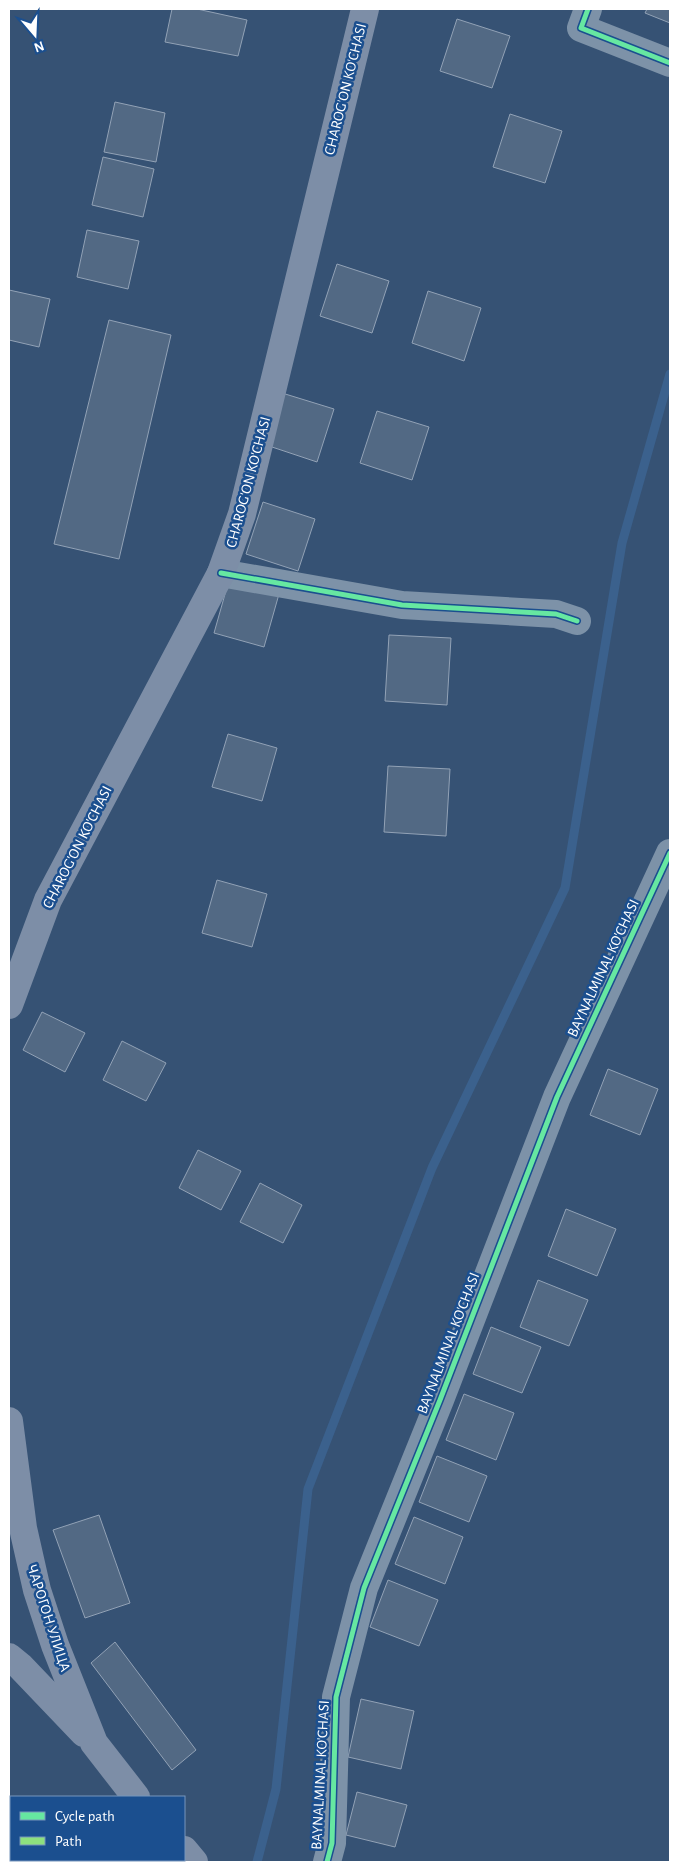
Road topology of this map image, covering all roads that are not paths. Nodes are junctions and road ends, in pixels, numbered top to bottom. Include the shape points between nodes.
1 (365, 9) edge
2 (588, 9) edge
3 (670, 63) edge
4 (222, 573) junction
5 (577, 621) dead end
6 (670, 854) edge
7 (9, 1005) edge
8 (9, 1421) edge
9 (9, 1657) edge
10 (94, 1744) junction
11 (135, 1796) edge
12 (185, 1851) edge
13 (194, 1862) edge
14 (327, 1862) edge

1 - 4 main road, CHAROG'ON KO'CHASI via 242,514
2 - 3 street via 581,28
4 - 5 street via 402,604 556,614
4 - 7 main road, CHAROG'ON KO'CHASI via 48,900
6 - 14 street, BAYNALMINAL KO'CHASI via 557,1097 364,1588 336,1697 332,1844
8 - 10 main road, ЧАРОГОН УЛИЦА via 23,1528 37,1590 55,1646
9 - 10 main road
10 - 11 main road, ЧАРОГОН УЛИЦА
12 - 13 main road

